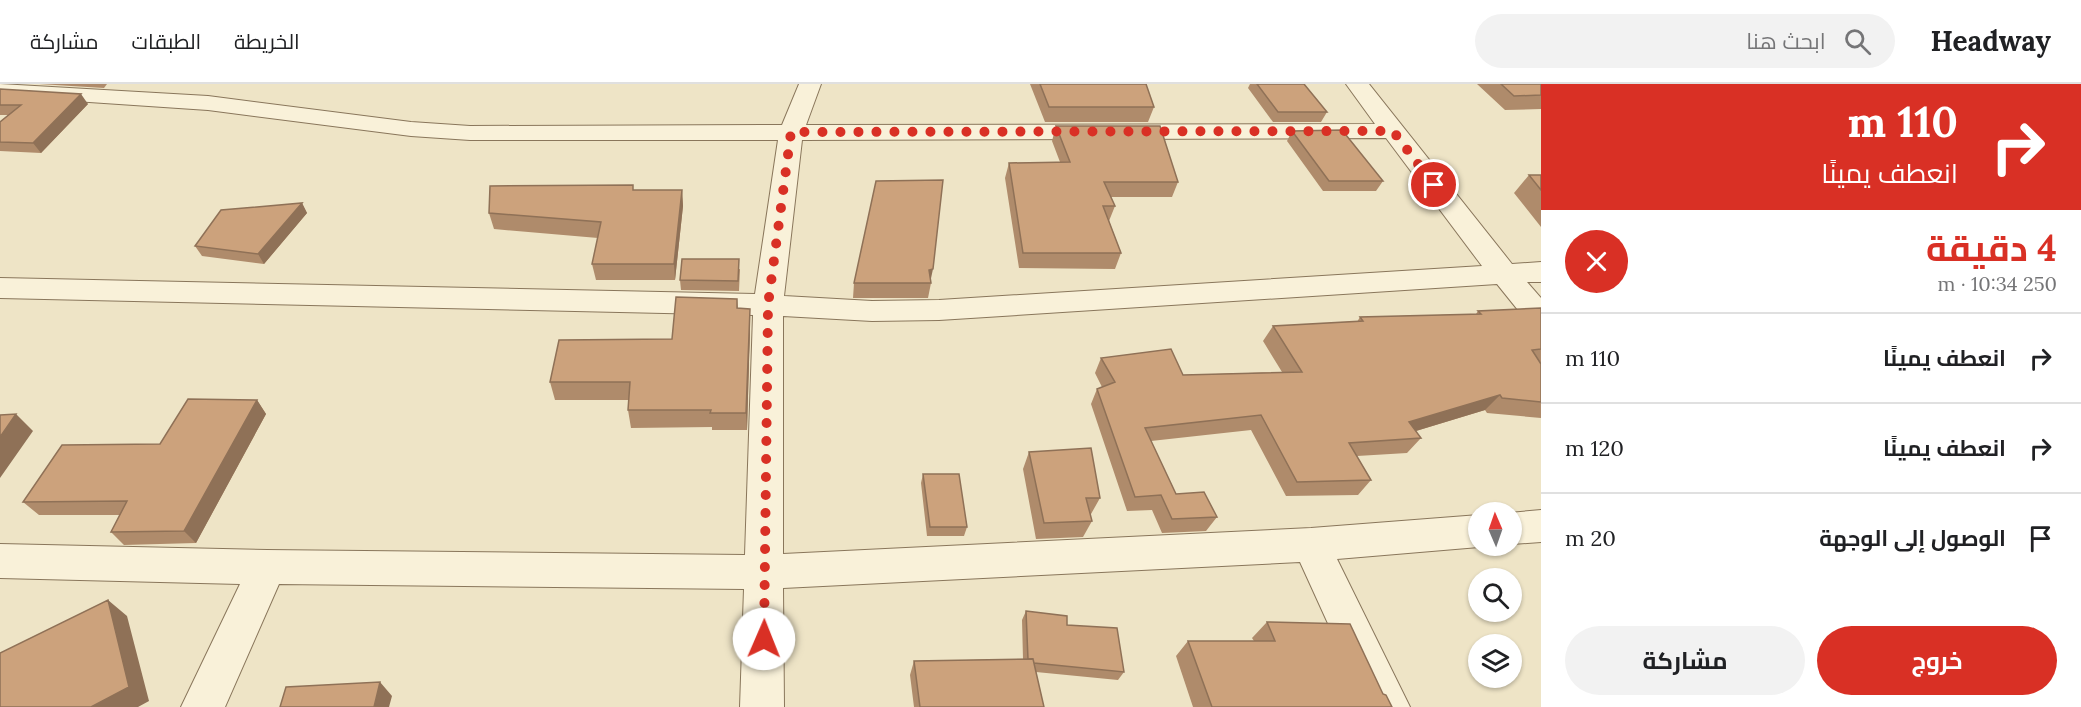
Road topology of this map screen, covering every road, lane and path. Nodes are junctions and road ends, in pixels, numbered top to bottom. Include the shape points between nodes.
1 (222, 84) edge
2 (810, 84) edge
3 (1357, 84) edge
4 (0, 89) edge
5 (207, 103) junction
6 (1393, 131) junction
7 (791, 132) junction
8 (1541, 272) edge
9 (1503, 273) junction
10 (0, 288) edge
11 (768, 305) junction
12 (1541, 318) edge
13 (1541, 526) edge
14 (1522, 527) edge
15 (1468, 532) edge
16 (1311, 545) junction
17 (0, 561) edge
18 (267, 567) junction
19 (765, 572) junction
20 (203, 707) edge
21 (762, 707) edge
22 (1388, 707) edge

1 - 5 street
2 - 7 street
3 - 6 street
4 - 5 street
5 - 7 street via 470,133
6 - 7 street
6 - 9 street
7 - 11 street
8 - 9 street
9 - 11 street via 939,310
9 - 12 street
10 - 11 street
11 - 19 street
13 - 14 street
15 - 16 street
16 - 19 street
16 - 22 street
17 - 18 street
18 - 19 street
18 - 20 street
19 - 21 street

